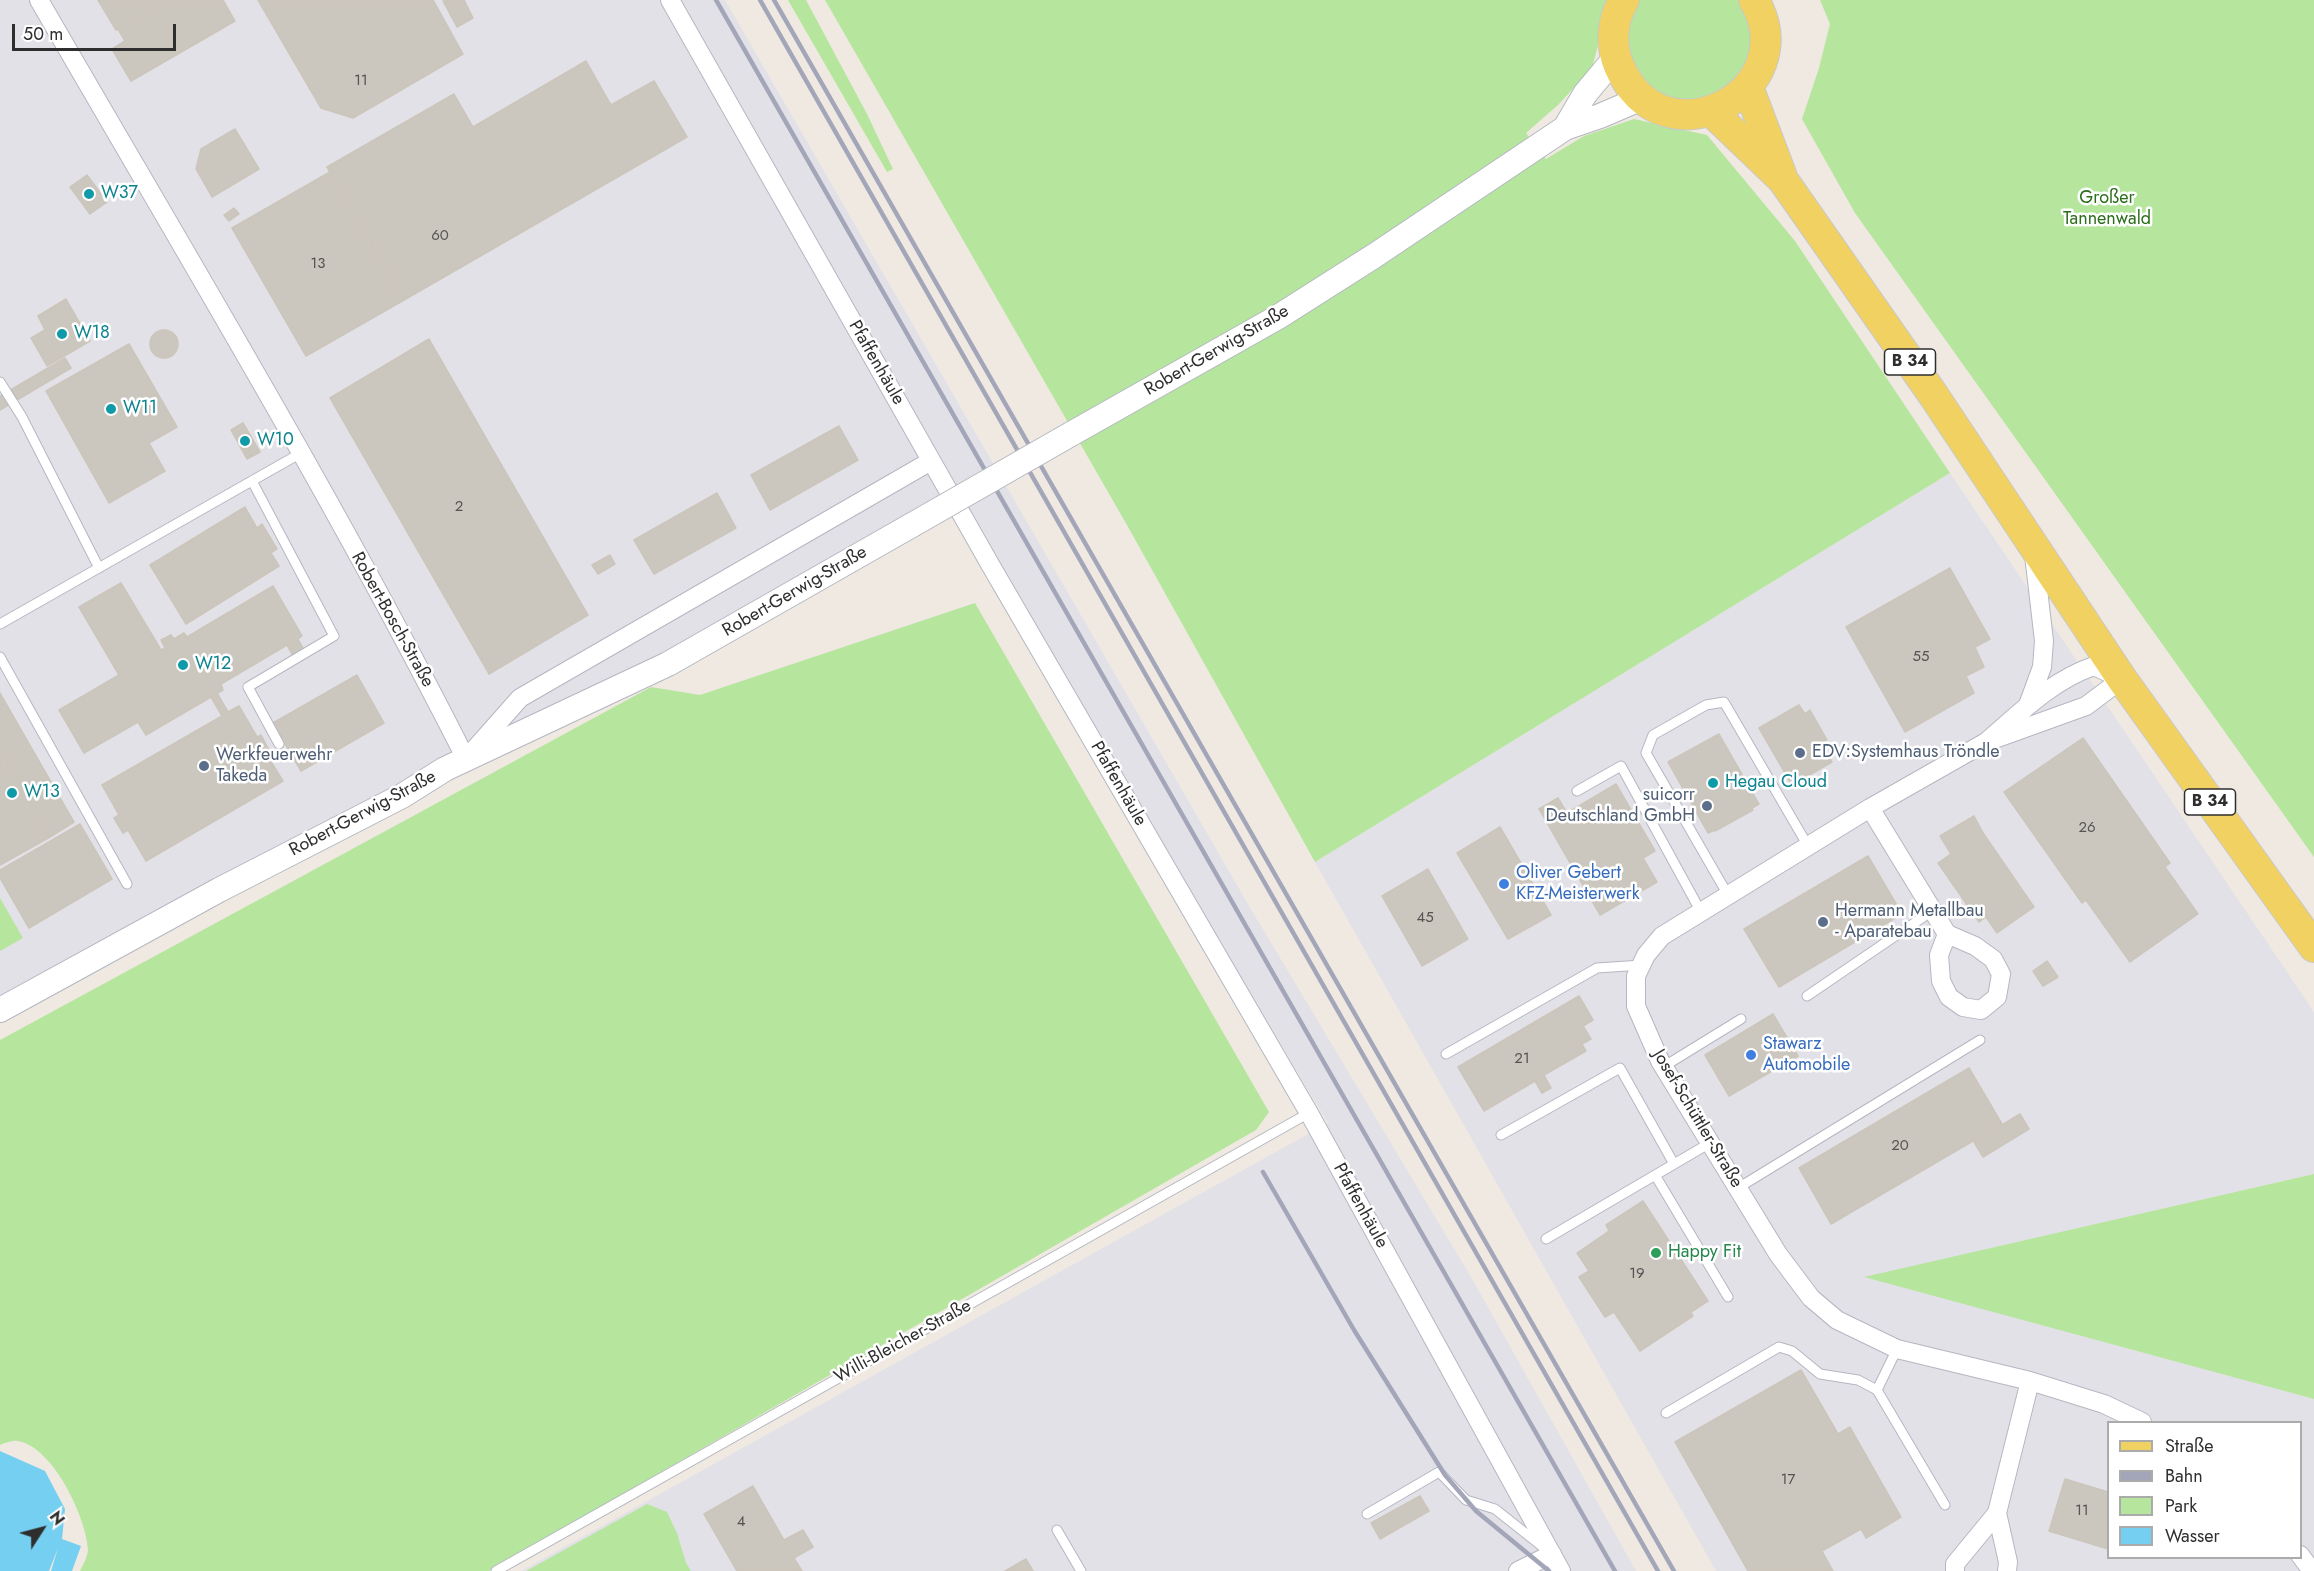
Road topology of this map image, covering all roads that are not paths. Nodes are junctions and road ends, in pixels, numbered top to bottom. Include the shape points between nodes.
1 (39, 0) edge
2 (670, 0) edge
3 (1624, 0) edge
4 (1760, 2) edge
5 (1615, 58) junction
6 (1748, 87) junction
7 (1642, 98) junction
8 (1712, 112) junction
9 (1565, 128) junction
10 (1784, 180) junction
11 (0, 382) edge
12 (301, 453) junction
13 (931, 461) junction
14 (252, 481) junction
15 (2033, 547) junction
16 (99, 568) junction
17 (0, 624) edge
18 (0, 657) edge
19 (2122, 679) junction
20 (2028, 705) junction
21 (1986, 742) junction
22 (279, 744) dead end
23 (466, 759) junction
24 (1577, 791) dead end
25 (1870, 808) junction
26 (1808, 846) junction
27 (127, 884) dead end
28 (1728, 895) junction
29 (1932, 911) junction
30 (1701, 912) junction
31 (1947, 934) dead end
32 (2314, 947) edge
33 (1642, 965) junction
34 (1807, 996) dead end
35 (0, 1010) edge
36 (1741, 1019) dead end
37 (1980, 1040) dead end
38 (1446, 1054) dead end
39 (1663, 1067) junction
40 (1309, 1113) junction
41 (1501, 1135) dead end
42 (1710, 1143) junction
43 (1674, 1164) junction
44 (1655, 1175) junction
45 (1738, 1188) junction
46 (1546, 1239) dead end
47 (1728, 1297) dead end
48 (1898, 1349) junction
49 (2030, 1380) junction
50 (1877, 1390) junction
51 (1666, 1413) dead end
52 (2140, 1421) edge
53 (1945, 1505) dead end
54 (1997, 1513) junction
55 (1366, 1514) dead end
56 (1057, 1530) dead end
57 (1552, 1554) junction
58 (2302, 1556) edge
59 (496, 1571) edge
60 (1081, 1571) edge
61 (1518, 1571) edge
62 (1561, 1571) edge
63 (1955, 1571) edge
64 (2007, 1571) edge
65 (2312, 1571) edge

1 - 12 street, Robert-Bosch-Straße
2 - 13 street, Pfaffenhäule
3 - 5 main road via 1613,33
4 - 6 main road via 1764,49 1759,69
5 - 7 main road via 1625,80
5 - 9 street, Robert-Gerwig-Straße via 1585,94
6 - 8 main road
6 - 10 main road, B 34
7 - 8 main road via 1663,110 1687,115
7 - 9 street, Robert-Gerwig-Straße
8 - 10 main road, B 34
9 - 23 street, Robert-Gerwig-Straße, bridge via 1278,317 668,664
10 - 15 main road, B 34
11 - 16 lane
12 - 14 lane
12 - 23 street, Robert-Bosch-Straße
13 - 23 street via 520,698
13 - 40 street, Pfaffenhäule
14 - 16 lane
14 - 22 lane via 334,636 248,687
15 - 19 main road, B 34
15 - 20 street, Josef-Schüttler-Straße via 2044,641 2042,667
16 - 17 lane
18 - 27 lane
19 - 20 street, Josef-Schüttler-Straße via 2094,666 2074,673
19 - 21 street, Josef-Schüttler-Straße via 2086,706
19 - 32 main road, B 34
20 - 21 street, Josef-Schüttler-Straße
21 - 25 street, Josef-Schüttler-Straße
23 - 35 street, Robert-Gerwig-Straße
24 - 30 lane via 1621,766
25 - 26 street, Josef-Schüttler-Straße
25 - 29 street
26 - 28 street, Josef-Schüttler-Straße
26 - 28 lane via 1724,702 1706,705 1653,735 1646,753
28 - 30 street, Josef-Schüttler-Straße
29 - 31 street
29 - 34 lane
30 - 33 street, Josef-Schüttler-Straße via 1662,936
33 - 38 lane via 1597,968
33 - 39 street, Josef-Schüttler-Straße via 1636,976 1636,1006
36 - 39 lane
37 - 45 lane
39 - 42 street, Josef-Schüttler-Straße
40 - 57 street, Pfaffenhäule
40 - 59 lane, Willi-Bleicher-Straße
41 - 43 lane via 1620,1068
42 - 43 lane
42 - 45 street, Josef-Schüttler-Straße
43 - 44 lane
44 - 46 lane
44 - 47 lane
45 - 48 street, Josef-Schüttler-Straße via 1778,1254 1811,1298 1837,1320
48 - 49 street, Josef-Schüttler-Straße
48 - 50 lane
49 - 52 street, Josef-Schüttler-Straße via 2104,1404
49 - 54 street
50 - 51 lane via 1858,1380 1820,1374 1792,1351 1779,1347
50 - 53 lane
54 - 63 street via 1955,1564
54 - 64 street
55 - 57 lane via 1439,1472 1466,1500 1495,1509
56 - 60 lane
57 - 61 street
57 - 62 street, Pfaffenhäule
58 - 65 street

